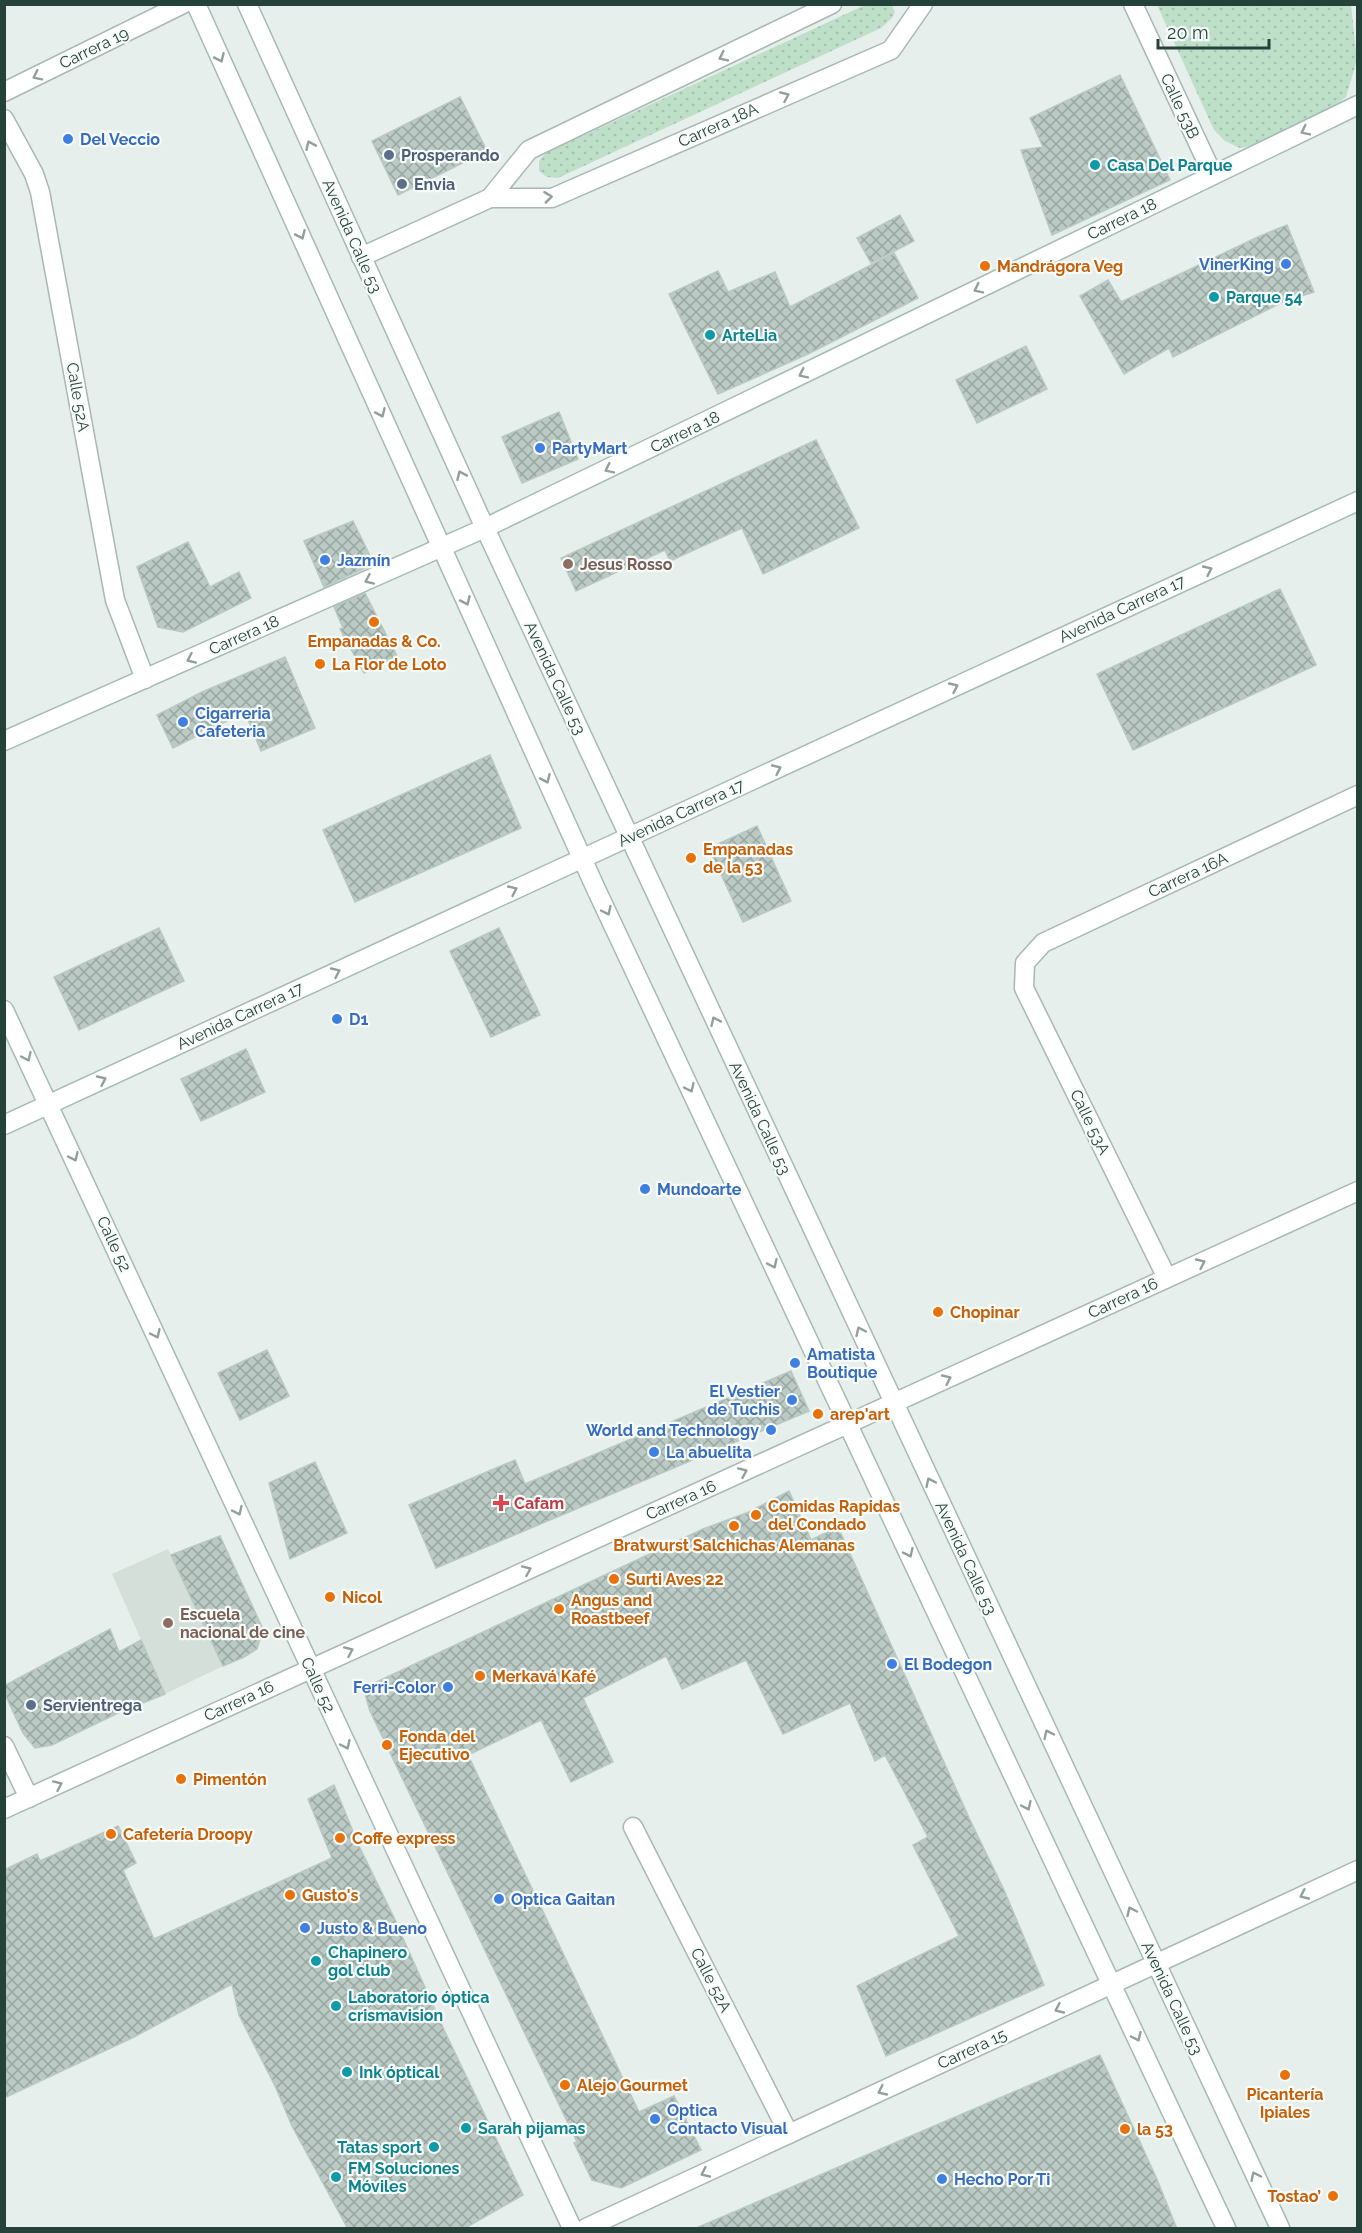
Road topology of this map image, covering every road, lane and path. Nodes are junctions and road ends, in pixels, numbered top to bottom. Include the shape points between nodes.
1 (183, 4) edge
2 (196, 4) edge
3 (247, 4) edge
4 (832, 4) edge
5 (923, 4) edge
6 (1133, 4) edge
7 (4, 92) edge
8 (1358, 105) edge
9 (4, 119) edge
10 (1213, 175) junction
11 (490, 198) junction
12 (361, 257) junction
13 (1358, 501) edge
14 (485, 528) junction
15 (442, 548) junction
16 (145, 679) junction
17 (4, 741) edge
18 (1358, 795) edge
19 (629, 837) junction
20 (582, 858) junction
21 (1025, 963) joint
22 (4, 1010) edge
23 (49, 1104) junction
24 (4, 1125) edge
25 (1358, 1191) edge
26 (1167, 1278) junction
27 (894, 1403) junction
28 (848, 1424) junction
29 (310, 1668) junction
30 (4, 1746) edge
31 (28, 1798) junction
32 (4, 1809) edge
33 (633, 1827) dead end
34 (1358, 1870) edge
35 (1156, 1964) junction
36 (1112, 1984) junction
37 (789, 2134) junction
38 (572, 2229) edge
39 (586, 2229) edge
40 (1226, 2229) edge
41 (1280, 2229) edge

1 -> 7 street, Carrera 19
2 -> 15 street
12 -> 3 street, Avenida Calle 53
4 -> 11 street, Carrera 18A via 529,150
11 -> 5 street, Carrera 18A via 552,198 891,50
6 - 10 street, Calle 53B
8 -> 10 street, Carrera 18
9 - 16 street, Calle 52A via 40,192 116,600
10 -> 14 street, Carrera 18
11 - 12 street, Carrera 18A
14 -> 12 street, Avenida Calle 53
19 -> 13 street, Avenida Carrera 17
14 - 15 street, Carrera 18
14 - 19 street, Avenida Calle 53
15 -> 16 street, Carrera 18
15 -> 20 street
16 - 17 street, Carrera 18
18 - 21 street, Carrera 16A via 1043,943
19 - 20 street, Avenida Carrera 17
27 -> 19 street, Avenida Calle 53
23 -> 20 street, Avenida Carrera 17
20 -> 28 street
21 - 26 street, Calle 53A via 1024,988
22 -> 23 street, Calle 52
23 - 24 street, Avenida Carrera 17
23 -> 29 street, Calle 52
26 -> 25 street, Carrera 16
27 -> 26 street, Carrera 16
27 - 28 street, Carrera 16
35 -> 27 street, Avenida Calle 53
29 -> 28 street, Carrera 16
28 -> 36 street
31 -> 29 street, Carrera 16
29 -> 38 street, Calle 52
30 - 31 street
31 - 32 street, Carrera 16
33 - 37 street, Calle 52A
34 -> 35 street, Carrera 15
35 - 36 street, Carrera 15
41 -> 35 street, Avenida Calle 53
36 -> 37 street, Carrera 15
36 -> 40 street
37 -> 39 street, Carrera 15

